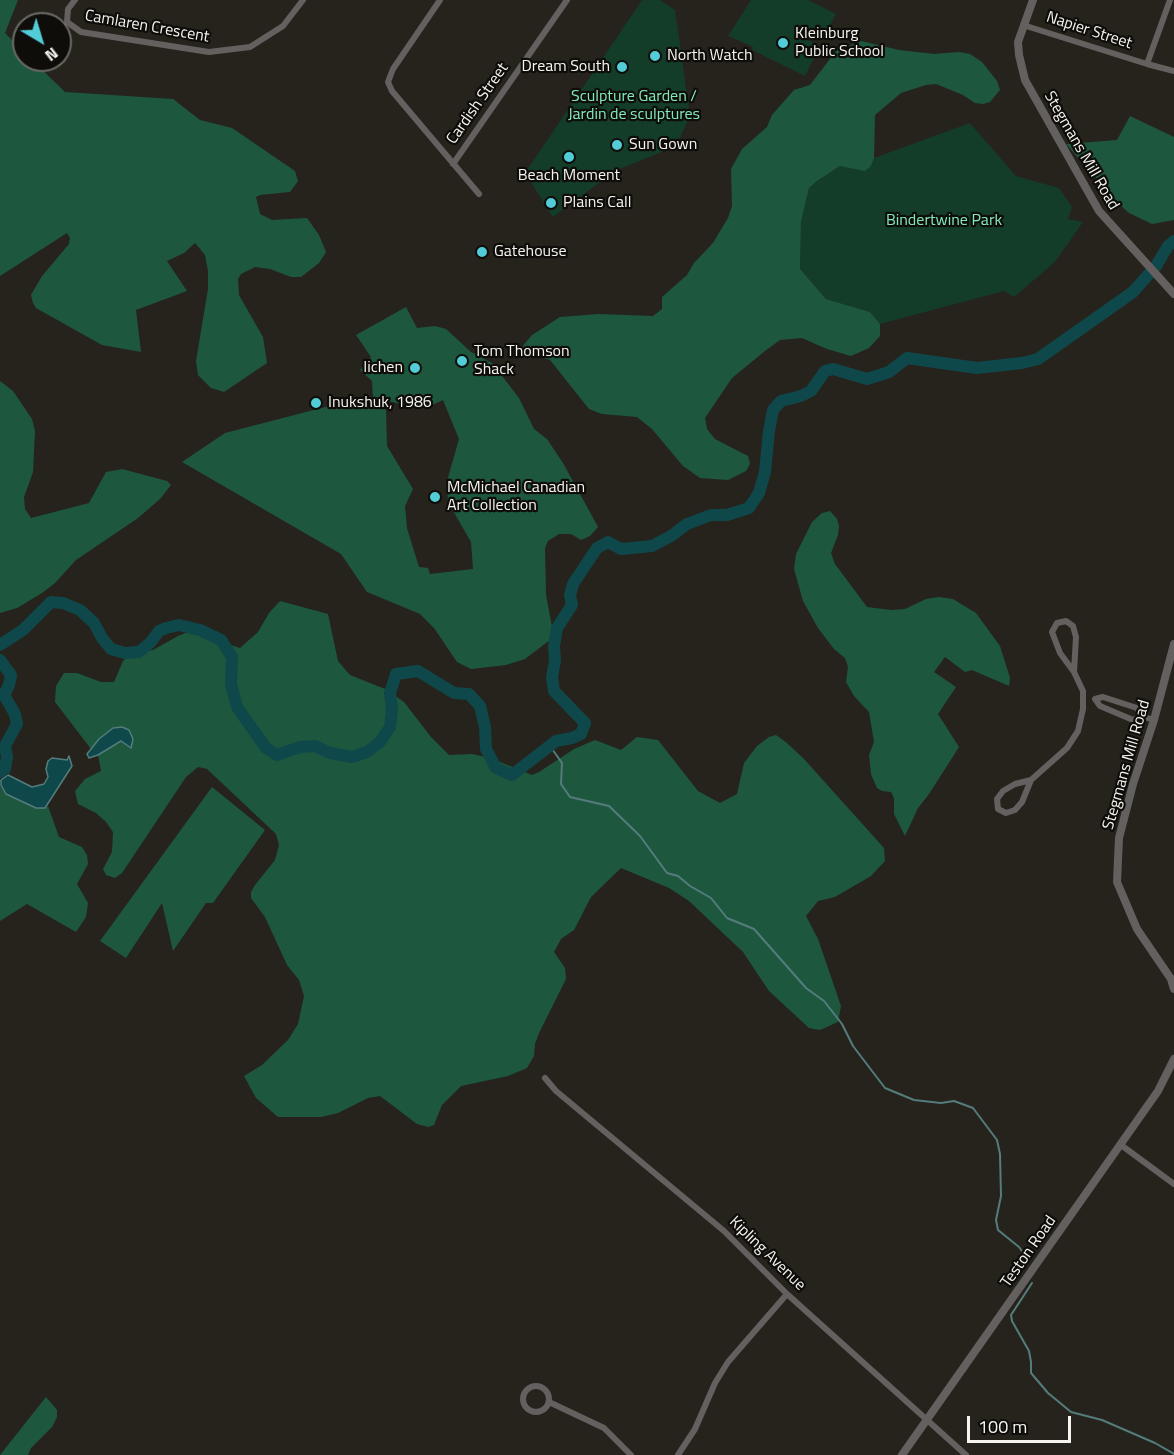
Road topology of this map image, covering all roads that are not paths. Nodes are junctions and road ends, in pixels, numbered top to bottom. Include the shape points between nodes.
1 (75, 0) edge
2 (303, 0) edge
3 (440, 0) edge
4 (567, 0) edge
5 (1033, 0) edge
6 (1170, 0) edge
7 (1023, 25) junction
8 (1147, 64) junction
9 (1174, 71) edge
10 (453, 164) junction
11 (479, 194) dead end
12 (1174, 294) edge
13 (1174, 644) edge
14 (1074, 672) junction
15 (1082, 699) junction
16 (1095, 699) junction
17 (1141, 716) junction
18 (1154, 720) junction
19 (1031, 780) junction
20 (1174, 989) edge
21 (1174, 1060) edge
22 (545, 1077) dead end
23 (1121, 1145) junction
24 (1174, 1184) edge
25 (787, 1294) junction
26 (549, 1402) junction
27 (927, 1419) junction
28 (631, 1455) edge
29 (678, 1455) edge
30 (902, 1455) edge
31 (966, 1455) edge

1 - 2 street, Camlaren Crescent via 68,9 67,22 81,32 209,52 250,47 283,26
3 - 10 street via 388,82
4 - 10 street, Cardish Street
5 - 7 street, Stegmans Mill Road
6 - 8 street
7 - 8 street, Napier Street
7 - 12 street, Stegmans Mill Road via 1018,42 1025,80 1099,211
8 - 9 street, Napier Street
10 - 11 street
13 - 18 street, Stegmans Mill Road
14 - 14 street via 1073,626 1066,621 1057,623 1052,632 1060,653
14 - 15 street
15 - 16 street
15 - 19 street via 1083,709 1073,741
16 - 17 street via 1103,697 1137,708
16 - 17 street via 1100,706 1133,720
17 - 18 street
18 - 20 street, Stegmans Mill Road via 1119,838 1117,882 1137,929
19 - 19 street via 1015,810 1006,813 998,809 997,800 1003,791
21 - 23 street, Teston Road
22 - 25 street, Kipling Avenue via 556,1091 724,1231
23 - 24 street
23 - 27 street, Teston Road
25 - 27 street, Kipling Avenue
25 - 29 street via 728,1362
26 - 26 street via 548,1393 538,1386 526,1390 522,1398 525,1407 536,1413
26 - 28 street via 604,1428
27 - 30 street, Teston Road
27 - 31 street, Kipling Avenue

